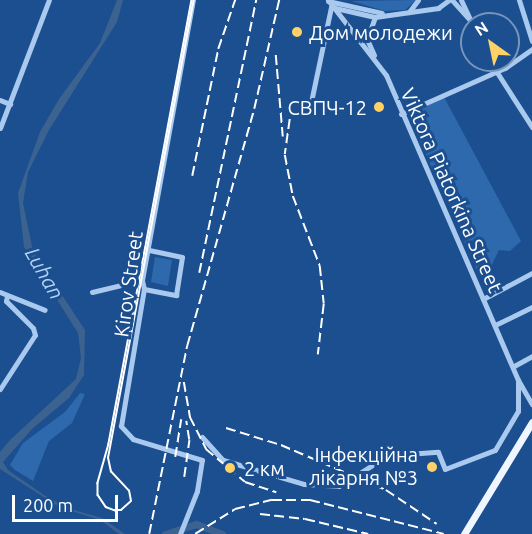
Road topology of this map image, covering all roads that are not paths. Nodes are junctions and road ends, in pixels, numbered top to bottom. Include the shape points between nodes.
1 (49, 0) edge
2 (193, 0) edge
3 (328, 0) edge
4 (418, 0) edge
5 (439, 0) edge
6 (451, 0) edge
7 (519, 0) edge
8 (331, 7) junction
9 (438, 8) junction
10 (462, 12) edge
11 (407, 13) junction
12 (384, 14) junction
13 (375, 17) junction
14 (368, 29) junction
15 (353, 34) junction
16 (532, 41) edge
17 (378, 61) junction
18 (495, 72) joint
19 (0, 100) edge
20 (311, 102) dead end
21 (10, 104) junction
22 (401, 114) junction
23 (532, 127) edge
24 (0, 128) edge
25 (148, 250) junction
26 (532, 273) edge
27 (142, 280) junction
28 (144, 289) junction
29 (0, 292) edge
30 (92, 292) dead end
31 (7, 296) junction
32 (483, 299) junction
33 (532, 307) edge
34 (45, 310) dead end
35 (495, 325) junction
36 (532, 356) edge
37 (514, 366) junction
38 (518, 380) junction
39 (0, 389) edge
40 (532, 404) edge
41 (532, 422) edge
42 (202, 437) dead end
43 (180, 534) edge
44 (464, 534) edge

1 - 21 street
2 - 25 street, Kirov Street
3 - 8 street, Viktora Piatorkina Street
3 - 12 street
4 - 11 street
5 - 9 street
6 - 9 street
6 - 10 street
7 - 16 street
8 - 13 street
8 - 15 street, Viktora Piatorkina Street
8 - 20 street
9 - 11 street
11 - 12 street
12 - 13 street
13 - 14 street
14 - 15 street via 364,35
14 - 17 street via 369,45
15 - 17 street, Viktora Piatorkina Street
17 - 22 street, Viktora Piatorkina Street
18 - 22 street
18 - 23 street
19 - 21 street
21 - 24 street
22 - 32 street, Viktora Piatorkina Street
25 - 27 street, Kirov Street
25 - 28 street via 182,257 176,295
26 - 32 street
27 - 28 street, Kirov Street
27 - 30 street
28 - 43 street, Kirov Street via 121,426 133,439 202,460 197,491
29 - 31 street
31 - 34 street
31 - 39 street via 6,302 33,328 35,335
32 - 35 street, Viktora Piatorkina Street
33 - 35 street
35 - 37 street, Viktora Piatorkina Street
36 - 37 street
37 - 38 street, Viktora Piatorkina Street
38 - 40 street, Viktora Piatorkina Street
38 - 42 street via 518,411 495,450 445,469 438,452 407,454 382,459 339,486 304,484 224,460
41 - 44 main road

